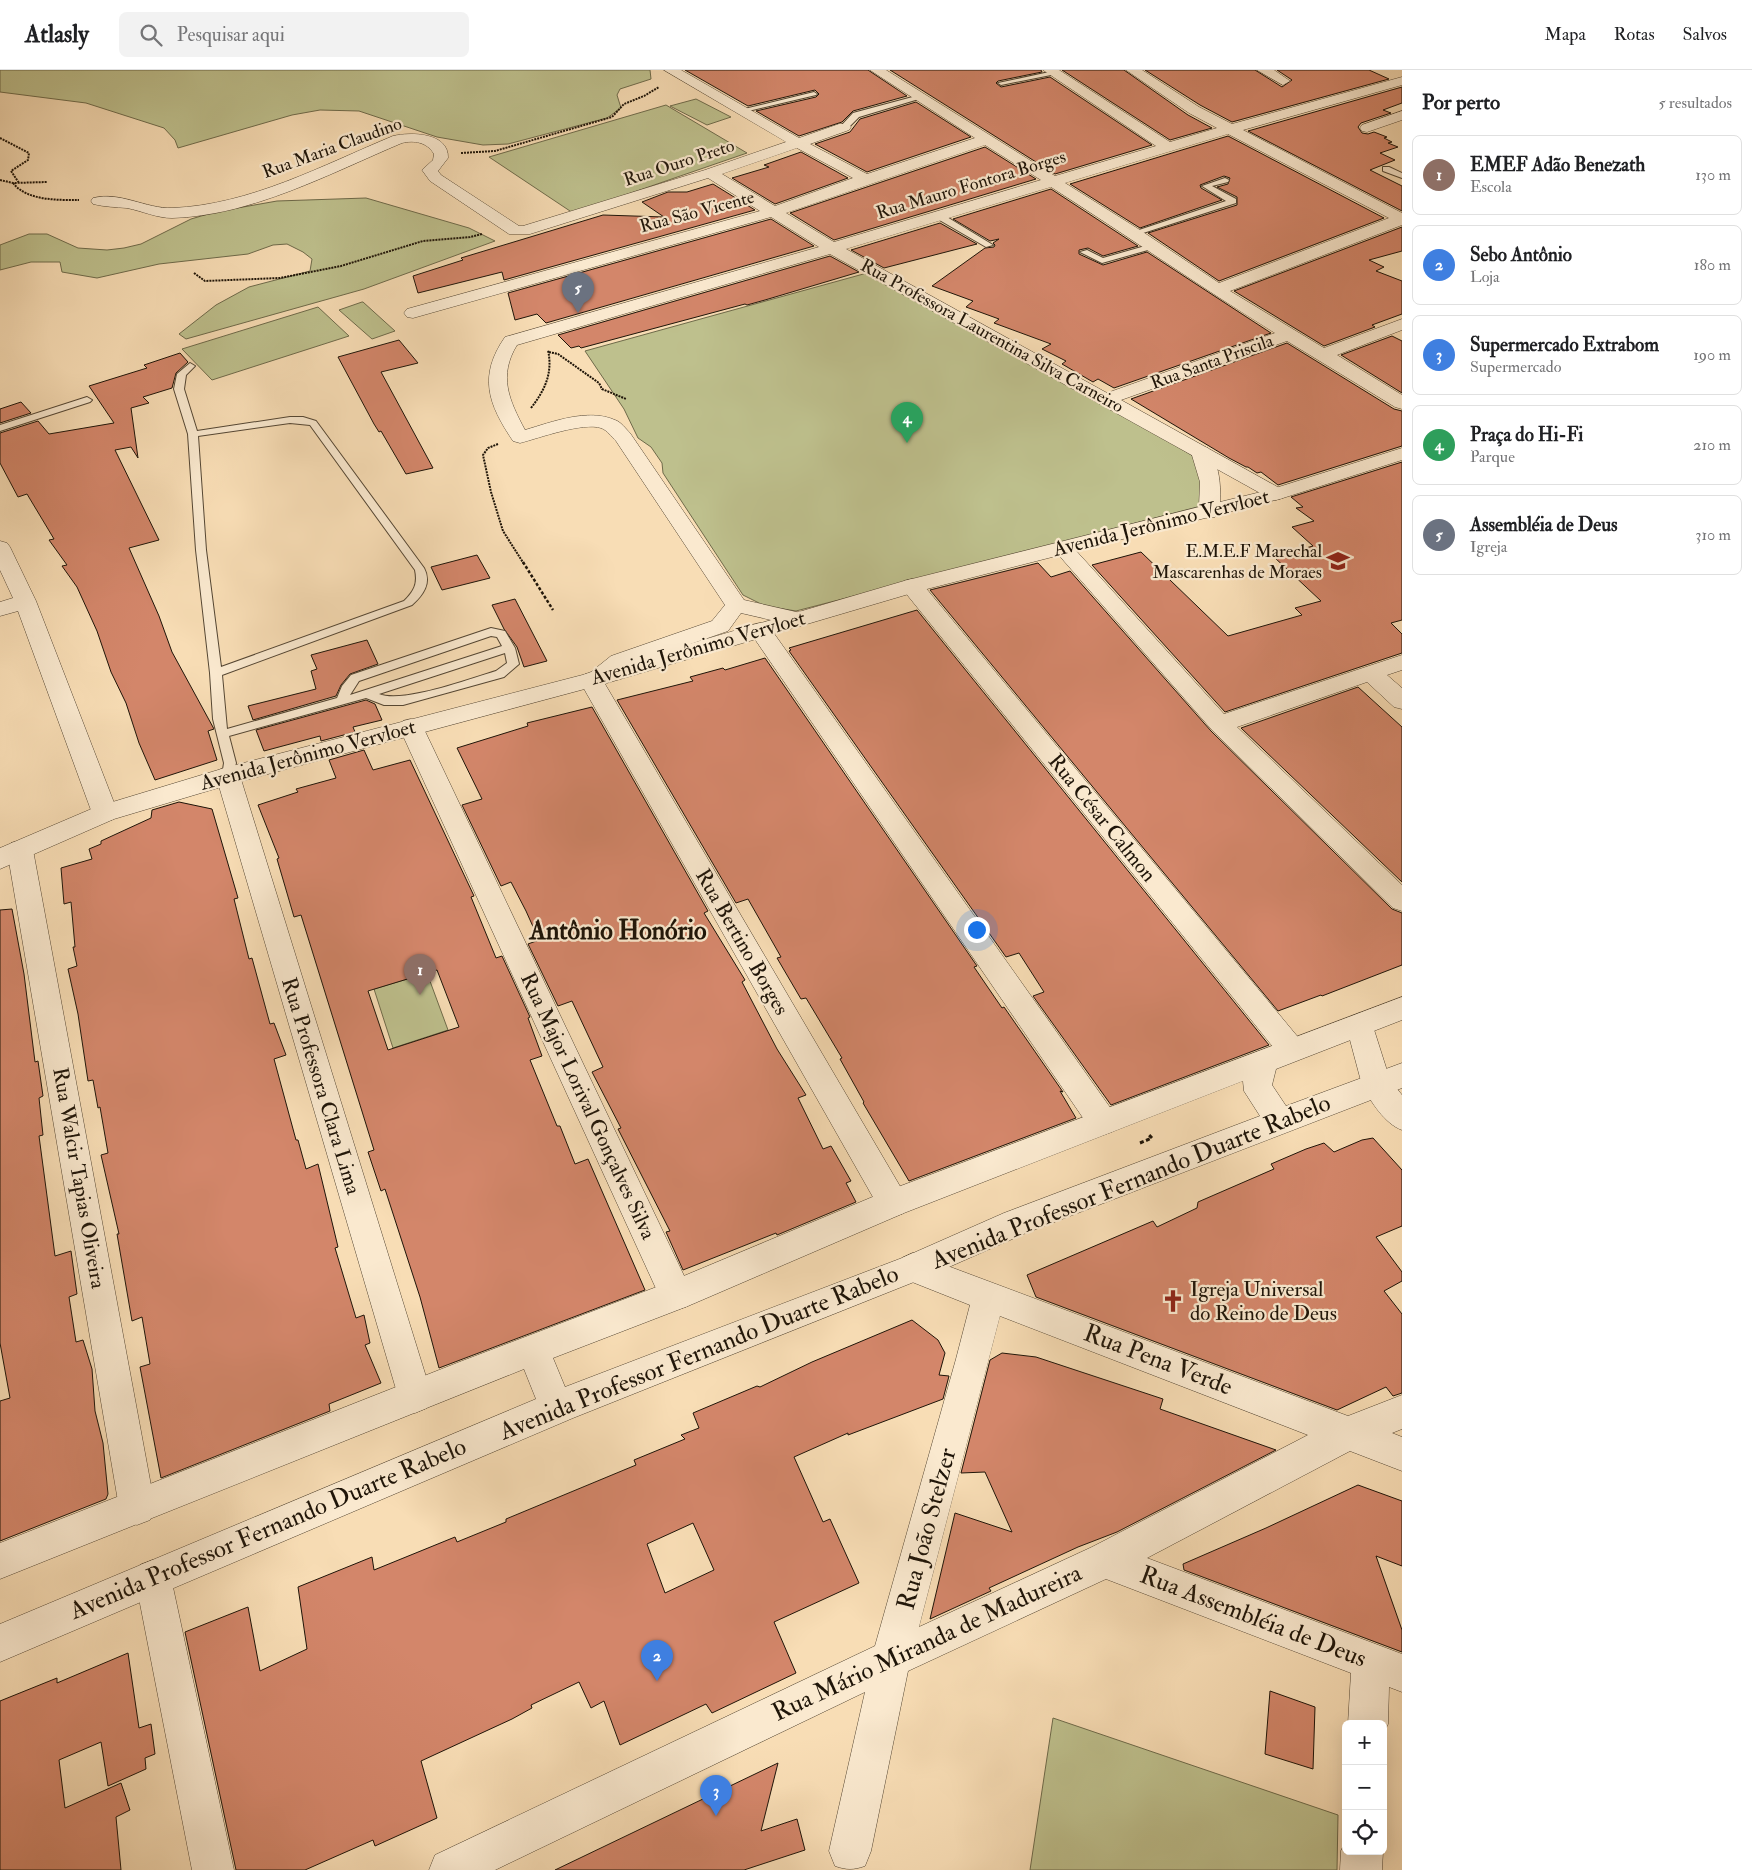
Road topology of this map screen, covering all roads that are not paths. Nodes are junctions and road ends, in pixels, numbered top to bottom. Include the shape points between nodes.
1 (671, 70) edge
2 (877, 70) edge
3 (1133, 70) edge
4 (1264, 70) edge
5 (1398, 70) edge
6 (1052, 71) edge
7 (1402, 71) edge
8 (1283, 81) dead end
9 (1402, 81) edge
10 (1002, 83) dead end
11 (794, 90) dead end
12 (814, 94) dead end
13 (802, 96) junction
14 (920, 97) junction
15 (740, 110) junction
16 (1402, 115) edge
17 (844, 127) joint
18 (1367, 128) dead end
19 (1231, 130) junction
20 (988, 139) junction
21 (798, 143) junction
22 (1169, 148) junction
23 (1386, 169) dead end
24 (710, 173) junction
25 (1402, 176) edge
26 (866, 178) junction
27 (1225, 180) dead end
28 (1050, 182) junction
29 (99, 201) road end
30 (773, 212) junction
31 (939, 216) junction
32 (1402, 219) edge
33 (518, 229) joint
34 (1134, 233) junction
35 (989, 245) dead end
36 (1152, 246) junction
37 (832, 248) junction
38 (1084, 252) dead end
39 (1217, 290) junction
40 (413, 314) dead end
41 (1402, 324) edge
42 (1289, 334) junction
43 (1322, 355) junction
44 (190, 366) dead end
45 (87, 400) dead end
46 (1107, 400) junction
47 (1402, 403) edge
48 (0, 428) edge
49 (193, 434) junction
50 (1201, 452) junction
51 (1402, 454) edge
52 (1276, 494) junction
53 (1208, 513) junction
54 (0, 548) edge
55 (1063, 548) junction
56 (912, 586) junction
57 (25, 601) junction
58 (736, 605) junction
59 (0, 609) edge
60 (797, 619) junction
61 (760, 630) junction
62 (509, 648) junction
63 (1402, 662) edge
64 (1370, 672) junction
65 (216, 673) junction
66 (595, 679) junction
67 (367, 694) junction
68 (342, 701) junction
69 (1402, 701) edge
70 (1220, 724) junction
71 (411, 727) junction
72 (223, 734) junction
73 (228, 776) junction
74 (105, 813) junction
75 (10, 854) edge
76 (1402, 902) edge
77 (1402, 1008) edge
78 (1360, 1025) junction
79 (1292, 1050) junction
80 (1264, 1061) junction
81 (1389, 1080) edge
82 (1402, 1117) edge
83 (1279, 1121) junction
84 (1103, 1122) junction
85 (893, 1203) junction
86 (913, 1268) junction
87 (676, 1295) junction
88 (988, 1296) junction
89 (534, 1351) junction
90 (415, 1396) junction
91 (556, 1408) junction
92 (1402, 1412) edge
93 (1349, 1433) junction
94 (1402, 1454) edge
95 (137, 1507) junction
96 (1105, 1560) junction
97 (0, 1561) edge
98 (153, 1578) junction
99 (0, 1642) edge
100 (891, 1659) junction
101 (1386, 1668) edge
102 (1369, 1720) edge
103 (850, 1851) dead end
104 (1362, 1855) edge
105 (213, 1870) edge
106 (450, 1870) edge
107 (1361, 1870) edge

1 - 15 street
2 - 14 street
3 - 19 street
4 - 8 street
5 - 7 street
6 - 10 lane
6 - 22 street
9 - 19 street, Rua Mauro Fontora Borges
11 - 13 lane
12 - 13 lane
13 - 15 lane
14 - 17 lane via 856,116
14 - 20 street
15 - 21 street
16 - 18 street
17 - 21 street, Rua Ouro Preto
19 - 22 street, Rua Mauro Fontora Borges
19 - 32 street
20 - 26 street, Rua São Vicente
20 - 28 street
21 - 24 street, Rua Ouro Preto
21 - 26 street
22 - 28 street, Rua Mauro Fontora Borges
23 - 25 lane
24 - 30 street, Rua Professora Laurentina Silva Carneiro
24 - 33 street, Rua Ouro Preto
26 - 30 street, Rua São Vicente
27 - 34 lane via 1206,186 1233,201
28 - 31 street, Rua Mauro Fontora Borges
28 - 34 street
29 - 33 street, Rua Maria Claudino via 162,212 208,210 281,188 398,139 416,137 434,145 442,155 430,170 434,178
30 - 37 street, Rua Professora Laurentina Silva Carneiro
30 - 40 street, Rua São Vicente
31 - 35 lane
31 - 37 street, Rua Mauro Fontora Borges
32 - 39 street
34 - 36 street
36 - 38 lane via 1102,261
36 - 39 street
37 - 46 street, Rua Professora Laurentina Silva Carneiro
37 - 58 street, Rua Mauro Fontora Borges via 511,341 497,368 496,380 520,437 598,421 609,424 623,437
39 - 42 street
41 - 43 street
42 - 43 street
42 - 46 street, Rua Santa Priscila
43 - 47 street
44 - 49 lane via 182,374 179,389
45 - 48 lane
46 - 50 street, Rua Professora Laurentina Silva Carneiro
49 - 65 lane via 201,550
49 - 65 lane via 290,420 313,423 420,570 423,581 420,592 408,603
50 - 52 street, Rua Professora Laurentina Silva Carneiro
50 - 53 street via 1212,484
51 - 52 street, Avenida Jerônimo Vervloet
52 - 53 street, Avenida Jerônimo Vervloet
53 - 55 street, Avenida Jerônimo Vervloet
54 - 57 street
55 - 56 street, Avenida Jerônimo Vervloet
55 - 70 street
56 - 60 street, Avenida Jerônimo Vervloet
56 - 79 street, Rua César Calmon
57 - 59 street
57 - 74 street
58 - 60 street
58 - 66 street via 720,626 619,661
60 - 61 street, Avenida Jerônimo Vervloet
61 - 66 street, Avenida Jerônimo Vervloet
61 - 84 street
62 - 67 lane
62 - 67 lane via 513,664 500,674 403,701 384,701
62 - 68 lane via 502,634 478,635 355,678
63 - 64 street
64 - 69 street
64 - 70 street
65 - 72 lane
66 - 71 street, Avenida Jerônimo Vervloet
66 - 85 street, Rua Bertino Borges
67 - 68 lane
68 - 72 lane
70 - 76 street
71 - 73 street, Avenida Jerônimo Vervloet
71 - 87 street, Rua Major Lorival Gonçalves Silva
72 - 73 lane via 230,763
73 - 74 street, Avenida Jerônimo Vervloet
73 - 90 street, Rua Professora Clara Lima
74 - 75 street, Avenida Jerônimo Vervloet
75 - 95 street, Rua Walcir Tapias Oliveira
77 - 78 street
78 - 79 street
78 - 81 street
79 - 80 street
80 - 83 street via 1257,1085
80 - 84 street
81 - 82 street
81 - 83 street, Avenida Professor Fernando Duarte Rabelo
83 - 86 street, Avenida Professor Fernando Duarte Rabelo via 1015,1223
84 - 85 street
85 - 87 street
86 - 88 street, Rua Pena Verde
86 - 91 street, Avenida Professor Fernando Duarte Rabelo
87 - 89 street
88 - 93 street, Rua Pena Verde
88 - 100 street, Rua João Stelzer
89 - 90 street
89 - 91 street
90 - 95 street
91 - 98 street, Avenida Professor Fernando Duarte Rabelo
92 - 93 street, Rua Mário Miranda de Madureira
93 - 94 street, Rua Pena Verde
93 - 96 street, Rua Mário Miranda de Madureira
95 - 97 street
96 - 100 street, Rua Mário Miranda de Madureira
96 - 101 street, Rua Assembléia de Deus
98 - 99 street, Avenida Professor Fernando Duarte Rabelo
98 - 105 street
100 - 103 street, Rua João Stelzer
100 - 106 street, Rua Mário Miranda de Madureira
101 - 102 street
104 - 107 street

